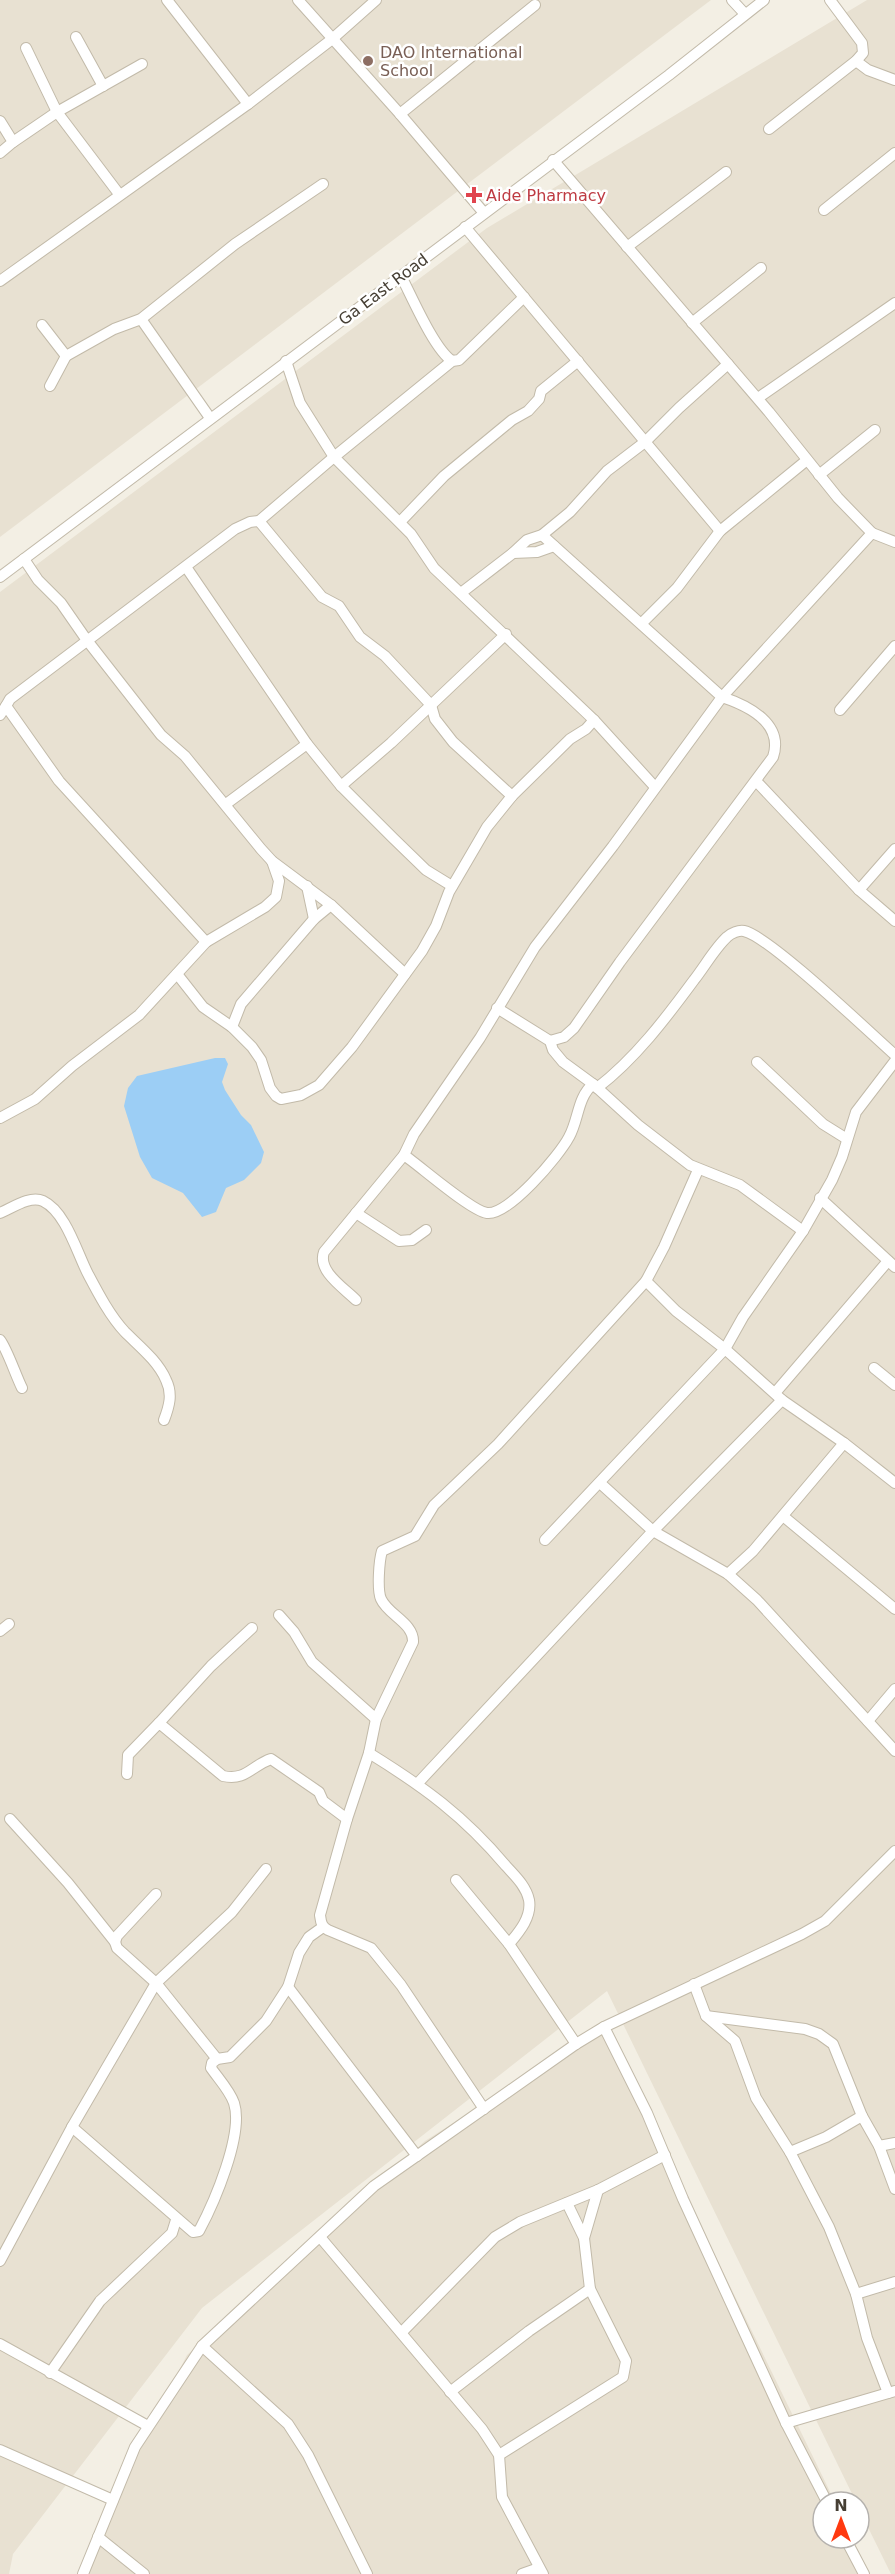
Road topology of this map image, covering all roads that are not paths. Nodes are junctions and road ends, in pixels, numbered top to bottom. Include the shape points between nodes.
1 (167, 0) edge
2 (298, 0) edge
3 (376, 0) edge
4 (732, 0) edge
5 (764, 0) edge
6 (830, 0) edge
7 (535, 5) dead end
8 (745, 14) junction
9 (76, 37) dead end
10 (331, 40) junction
11 (26, 48) dead end
12 (856, 61) junction
13 (142, 64) dead end
14 (895, 80) edge
15 (103, 86) junction
16 (248, 104) junction
17 (57, 112) junction
18 (400, 114) junction
19 (0, 121) edge
20 (769, 129) dead end
21 (13, 142) junction
22 (0, 153) edge
23 (895, 153) edge
24 (553, 160) junction
25 (726, 172) dead end
26 (323, 184) dead end
27 (120, 194) junction
28 (824, 210) dead end
29 (484, 213) junction
30 (465, 227) junction
31 (627, 247) junction
32 (761, 268) dead end
33 (401, 276) junction
34 (0, 282) edge
35 (524, 297) junction
36 (895, 303) edge
37 (141, 319) junction
38 (692, 323) junction
39 (42, 324) dead end
40 (66, 356) junction
41 (578, 361) junction
42 (286, 362) junction
43 (452, 362) junction
44 (728, 364) junction
45 (50, 386) dead end
46 (758, 399) junction
47 (210, 418) junction
48 (875, 430) dead end
49 (645, 442) junction
50 (334, 457) junction
51 (807, 460) junction
52 (819, 475) junction
53 (260, 521) junction
54 (400, 522) junction
55 (720, 531) junction
56 (872, 533) junction
57 (542, 535) junction
58 (895, 542) edge
59 (554, 546) junction
60 (513, 553) junction
61 (24, 559) junction
62 (186, 567) junction
63 (0, 577) edge
64 (461, 593) junction
65 (642, 624) junction
66 (506, 634) junction
67 (86, 639) junction
68 (895, 646) edge
69 (722, 697) junction
70 (430, 705) junction
71 (3, 710) edge
72 (840, 710) dead end
73 (594, 720) junction
74 (307, 744) junction
75 (756, 781) junction
76 (341, 786) junction
77 (655, 787) junction
78 (512, 796) junction
79 (226, 804) junction
80 (895, 849) edge
81 (272, 861) junction
82 (307, 886) junction
83 (452, 886) junction
84 (859, 890) junction
85 (331, 905) junction
86 (894, 917) edge
87 (314, 919) junction
88 (206, 942) junction
89 (177, 974) junction
90 (405, 974) junction
91 (497, 1008) junction
92 (232, 1027) junction
93 (550, 1041) junction
94 (895, 1055) edge
95 (895, 1061) edge
96 (757, 1062) dead end
97 (595, 1086) junction
98 (0, 1118) edge
99 (847, 1139) junction
100 (404, 1155) junction
101 (698, 1170) junction
102 (820, 1198) junction
103 (0, 1213) edge
104 (356, 1213) junction
105 (426, 1230) dead end
106 (803, 1232) junction
107 (892, 1264) edge
108 (646, 1281) junction
109 (356, 1300) dead end
110 (0, 1340) edge
111 (725, 1349) junction
112 (874, 1368) dead end
113 (895, 1385) edge
114 (22, 1388) dead end
115 (779, 1397) junction
116 (164, 1420) dead end
117 (844, 1443) junction
118 (600, 1483) junction
119 (895, 1483) edge
120 (783, 1516) junction
121 (653, 1531) junction
122 (545, 1540) dead end
123 (728, 1574) junction
124 (895, 1609) edge
125 (279, 1615) dead end
126 (252, 1629) dead end
127 (895, 1689) edge
128 (376, 1719) junction
129 (868, 1721) junction
130 (159, 1724) junction
131 (895, 1751) edge
132 (369, 1753) junction
133 (127, 1774) dead end
134 (418, 1783) junction
135 (10, 1819) dead end
136 (347, 1819) junction
137 (895, 1851) edge
138 (266, 1869) dead end
139 (456, 1880) dead end
140 (156, 1894) dead end
141 (323, 1927) junction
142 (115, 1941) junction
143 (509, 1944) junction
144 (156, 1983) junction
145 (694, 1984) junction
146 (288, 1987) junction
147 (706, 2016) junction
148 (604, 2027) junction
149 (576, 2044) junction
150 (217, 2059) junction
151 (484, 2109) junction
152 (862, 2116) junction
153 (72, 2127) junction
154 (895, 2143) edge
155 (879, 2146) junction
156 (790, 2152) junction
157 (665, 2155) junction
158 (417, 2156) junction
159 (895, 2189) edge
160 (598, 2190) junction
161 (567, 2203) junction
162 (176, 2220) junction
163 (320, 2237) junction
164 (584, 2238) junction
165 (0, 2261) edge
166 (895, 2282) edge
167 (590, 2289) junction
168 (856, 2294) junction
169 (402, 2332) junction
170 (0, 2344) edge
171 (202, 2346) junction
172 (51, 2373) junction
173 (450, 2392) junction
174 (892, 2392) edge
175 (786, 2423) junction
176 (148, 2426) junction
177 (0, 2450) edge
178 (499, 2455) junction
179 (821, 2490) edge
180 (113, 2500) junction
181 (98, 2536) junction
182 (851, 2550) edge
183 (541, 2571) edge
184 (83, 2574) edge
185 (144, 2574) edge
186 (367, 2574) edge
187 (522, 2574) edge
188 (864, 2574) edge

1 - 16 street
2 - 10 street
3 - 10 street
4 - 8 street
5 - 8 street, Ga East Road
6 - 12 street via 862,43 863,53
7 - 18 street
8 - 24 street, Ga East Road
9 - 15 street
10 - 16 street
10 - 18 street
11 - 17 street
12 - 14 street
12 - 20 street
13 - 15 street
15 - 17 street
16 - 27 street
17 - 21 street
17 - 27 street
18 - 29 street
19 - 21 street
21 - 22 street
23 - 28 street
24 - 29 street, Ga East Road
24 - 31 street
25 - 31 street
26 - 37 street via 235,244
27 - 34 street
29 - 30 street, Ga East Road
30 - 33 street, Ga East Road
30 - 35 street
31 - 38 street
32 - 38 street
33 - 42 street, Ga East Road
33 - 43 street via 431,333
35 - 41 street
35 - 43 street via 469,351
36 - 46 street
37 - 40 street via 114,328
37 - 47 street
38 - 44 street
39 - 40 street
40 - 45 street
41 - 49 street
41 - 54 street via 541,391 528,411 444,476
42 - 47 street, Ga East Road
42 - 50 street via 300,403
43 - 50 street
44 - 46 street
44 - 49 street
46 - 51 street
47 - 61 street, Ga East Road
48 - 52 street
49 - 55 street
49 - 57 street via 607,471 570,512
50 - 53 street
50 - 54 street
51 - 52 street
51 - 55 street
52 - 56 street
53 - 62 street via 236,528
53 - 70 street via 322,597 339,606 360,637 385,656
54 - 64 street via 434,568
55 - 65 street via 677,588
56 - 58 street
56 - 69 street
57 - 59 street
57 - 60 street via 527,540
59 - 60 street via 537,552
59 - 65 street
60 - 64 street
61 - 63 street, Ga East Road
61 - 67 street
62 - 67 street
62 - 74 street
64 - 66 street
65 - 69 street
66 - 70 street
66 - 73 street
67 - 71 street via 9,699
67 - 79 street via 161,735 185,756
68 - 72 street
69 - 75 street via 751,710 776,736 773,757
69 - 77 street
70 - 76 street
70 - 78 street via 435,719 453,742
71 - 88 street via 59,781
73 - 77 street
73 - 78 street
74 - 76 street
74 - 79 street
75 - 84 street
75 - 93 street via 574,1028 564,1037
76 - 83 street via 426,870
77 - 91 street via 544,933
78 - 83 street via 487,827
79 - 81 street
80 - 84 street
81 - 82 street
81 - 88 street via 279,881 276,897 265,908
82 - 85 street
82 - 87 street
83 - 90 street via 436,926
84 - 86 street
85 - 87 street
85 - 90 street
87 - 92 street via 241,1004
88 - 89 street
89 - 92 street via 203,1007
89 - 98 street via 139,1015 35,1099
90 - 92 street via 327,1078 301,1095 281,1099 272,1093 261,1060
91 - 93 street
91 - 100 street
93 - 97 street via 563,1062
94 - 97 street via 778,953 742,930 728,936 616,1074
95 - 99 street via 856,1112
96 - 99 street via 823,1124
97 - 100 street via 583,1094 570,1136 549,1166 535,1182 495,1212 483,1213
97 - 101 street via 638,1125
99 - 102 street via 832,1180
100 - 104 street
101 - 106 street via 740,1185
101 - 108 street
102 - 106 street
102 - 107 street
103 - 116 street via 28,1200 40,1199 50,1205 124,1331 140,1345 166,1380 170,1406
104 - 105 street via 399,1241 412,1240
104 - 109 street via 322,1258 325,1269
106 - 111 street
107 - 115 street
108 - 111 street via 676,1311
108 - 128 street via 498,1444 434,1505 415,1536 382,1551 378,1563 381,1599 413,1637
110 - 114 street
111 - 115 street
111 - 118 street
112 - 113 street
115 - 117 street
115 - 121 street
117 - 119 street
117 - 120 street
118 - 121 street
118 - 122 street
120 - 123 street
120 - 124 street
121 - 123 street
121 - 134 street
123 - 129 street via 757,1600
125 - 128 street via 312,1662
126 - 130 street via 211,1666
127 - 129 street
128 - 132 street
129 - 131 street
130 - 133 street via 128,1755
130 - 136 street via 223,1776 243,1776 271,1760 319,1792 323,1801
132 - 134 street
132 - 136 street
134 - 143 street via 452,1809 524,1887 528,1913 522,1929
135 - 142 street
136 - 141 street via 320,1915
137 - 145 street via 825,1921
138 - 144 street via 232,1912
139 - 143 street
140 - 142 street
141 - 146 street via 309,1937 299,1953
141 - 151 street via 371,1948 401,1985
142 - 144 street via 117,1948
143 - 149 street
144 - 150 street
144 - 153 street
145 - 147 street
145 - 148 street
146 - 150 street via 266,2021 230,2057
146 - 158 street
147 - 152 street via 764,2022 819,2034 833,2044
147 - 156 street via 735,2042 756,2098
148 - 149 street
148 - 157 street
149 - 151 street
150 - 162 street via 211,2068 234,2102 230,2149 220,2187 199,2231 193,2232
151 - 158 street
152 - 155 street
152 - 156 street
153 - 162 street
153 - 165 street
154 - 155 street
155 - 159 street
156 - 168 street via 829,2227
157 - 160 street
157 - 175 street
158 - 163 street via 374,2186
160 - 161 street
160 - 164 street
161 - 164 street
161 - 169 street via 495,2237
162 - 172 street via 172,2233 100,2301
163 - 169 street
163 - 171 street
164 - 167 street
166 - 168 street
167 - 173 street
167 - 178 street via 626,2361 623,2378
168 - 174 street via 867,2338
169 - 173 street
170 - 172 street
171 - 176 street
171 - 186 street via 288,2424 308,2455
172 - 176 street
173 - 178 street
174 - 175 street
175 - 179 street
176 - 180 street
177 - 180 street
178 - 183 street via 502,2497
180 - 181 street
181 - 184 street
181 - 185 street
182 - 188 street
183 - 187 street

